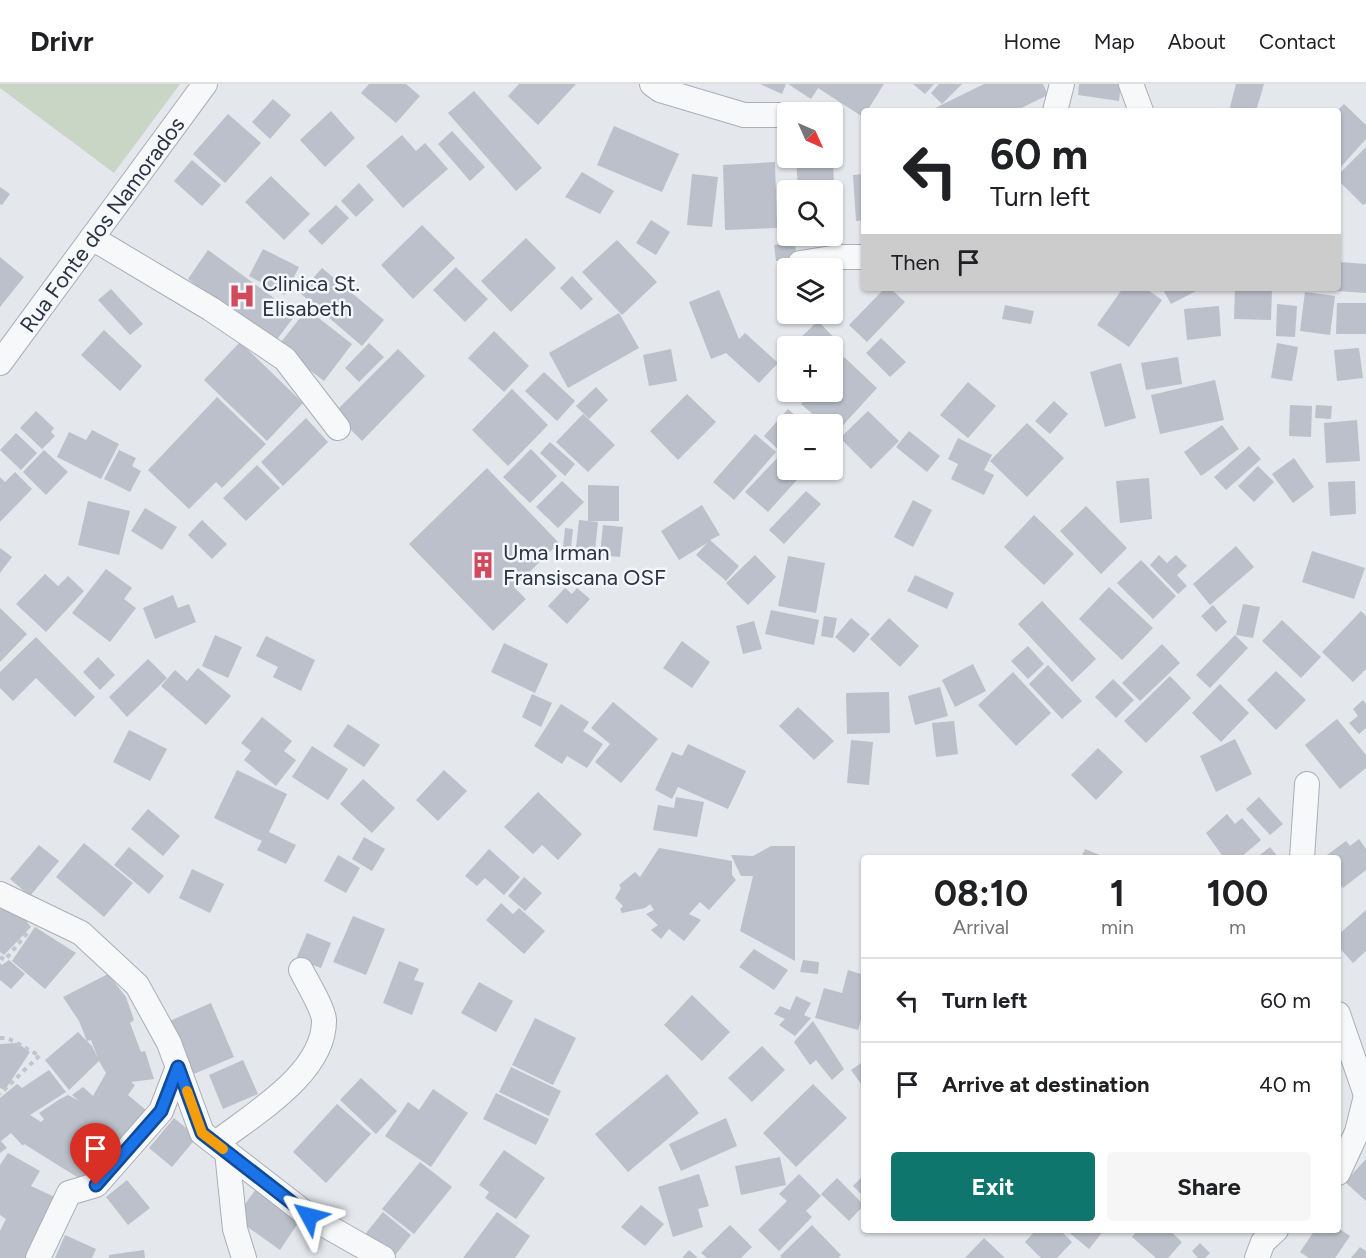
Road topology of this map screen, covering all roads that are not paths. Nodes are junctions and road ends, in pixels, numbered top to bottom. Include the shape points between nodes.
1 (205, 84) edge
2 (652, 84) edge
3 (1062, 84) edge
4 (1131, 84) edge
5 (1056, 108) edge
6 (1140, 108) edge
7 (777, 115) edge
8 (92, 238) junction
9 (861, 256) edge
10 (832, 258) edge
11 (0, 363) edge
12 (338, 428) dead end
13 (1307, 784) dead end
14 (1302, 855) edge
15 (0, 894) edge
16 (301, 970) dead end
17 (1341, 1023) edge
18 (178, 1067) junction
19 (1366, 1095) edge
20 (221, 1148) junction
21 (1341, 1167) edge
22 (1273, 1233) edge
23 (38, 1258) edge
24 (244, 1258) edge
25 (383, 1258) edge
26 (1257, 1258) edge

1 - 8 street, Rua Fonte dos Namorados
2 - 7 street via 660,90 744,115
3 - 5 street
4 - 6 street
8 - 11 street, Rua Fonte dos Namorados
8 - 12 street via 211,309 285,359
9 - 10 street
13 - 14 street
15 - 18 street via 81,933 137,985
16 - 20 street via 324,1018 319,1050 298,1078
17 - 19 street
18 - 20 street via 202,1133
18 - 23 street via 161,1111 96,1185 69,1193
19 - 21 street via 1357,1132
20 - 24 street
20 - 25 street via 309,1216
22 - 26 street via 1263,1242

